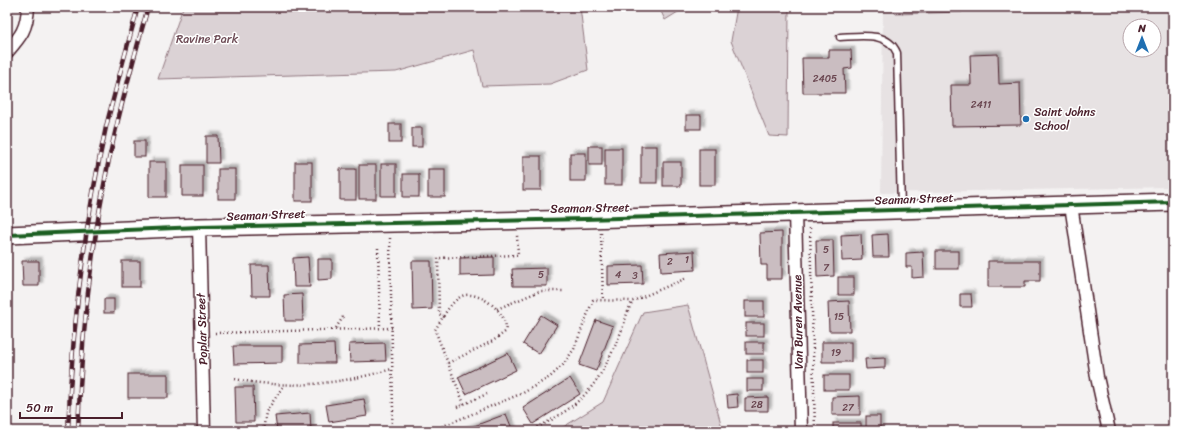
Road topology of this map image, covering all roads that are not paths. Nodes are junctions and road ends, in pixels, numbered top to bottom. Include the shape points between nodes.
1 (28, 7) edge
2 (840, 37) dead end
3 (7, 52) edge
4 (1173, 202) edge
5 (1071, 205) junction
6 (901, 210) junction
7 (795, 213) junction
8 (199, 227) junction
9 (7, 235) edge
10 (1107, 429) edge
11 (204, 431) edge
12 (801, 431) edge

1 - 3 street via 27,22 19,38
2 - 6 lane via 864,35 886,39 894,45 897,53
4 - 5 street, Seaman Street
5 - 6 street, Seaman Street
5 - 10 street
6 - 7 street, Seaman Street
7 - 8 street, Seaman Street
7 - 12 street, Van Buren Avenue
8 - 9 street, Seaman Street
8 - 11 street, Poplar Street

